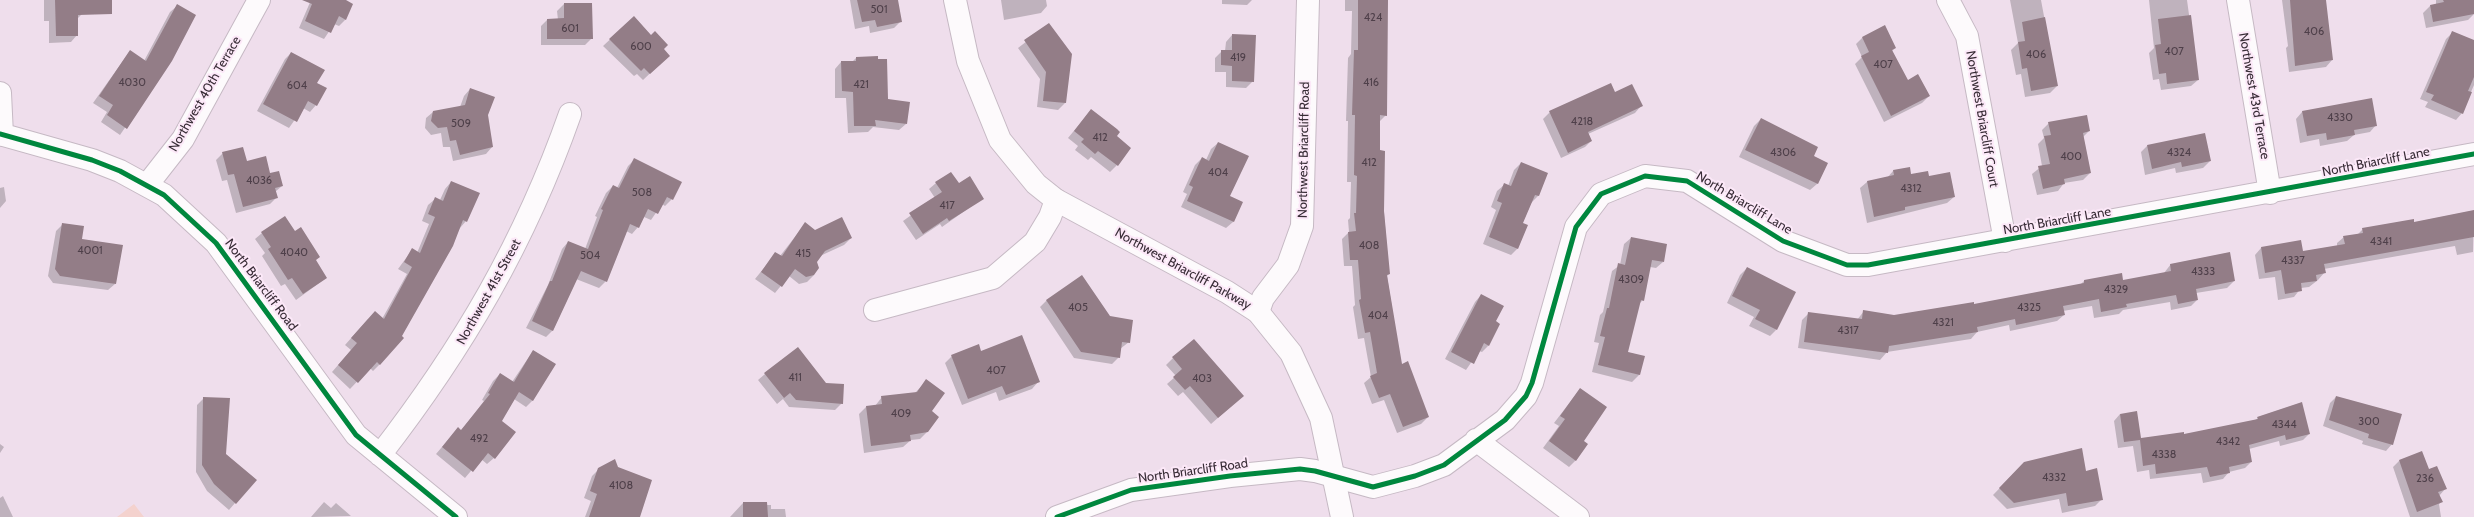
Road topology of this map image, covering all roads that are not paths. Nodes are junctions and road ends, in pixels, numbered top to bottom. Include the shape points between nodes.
1 (259, 0) edge
2 (955, 0) edge
3 (1308, 0) edge
4 (1948, 0) edge
5 (2238, 0) edge
6 (0, 93) edge
7 (570, 114) dead end
8 (1, 135) edge
9 (2474, 154) edge
10 (147, 185) junction
11 (2270, 193) junction
12 (1056, 200) junction
13 (2005, 241) junction
14 (876, 310) dead end
15 (1258, 312) junction
16 (1476, 440) junction
17 (380, 455) junction
18 (1334, 478) junction
19 (456, 517) edge
20 (1057, 517) edge
21 (1342, 517) edge
22 (1578, 517) edge

1 - 10 street, Northwest 40th Terrace via 183,139
2 - 12 street, Northwest Briarcliff Parkway via 968,61 1000,140 1036,184
3 - 15 street, Northwest Briarcliff Road via 1302,226 1288,265 1263,298
4 - 13 street, Northwest Briarcliff Court via 1967,36
5 - 11 street, Northwest 43rd Terrace
6 - 8 street
7 - 17 street, Northwest 41st Street via 532,211 498,279 461,343 419,405
8 - 10 street, North Briarcliff Road via 92,160
9 - 11 street, North Briarcliff Lane
10 - 17 street, North Briarcliff Road via 170,200 216,243 356,435
11 - 13 street, North Briarcliff Lane
12 - 14 street via 1050,217 1035,242 993,278
12 - 15 street, Northwest Briarcliff Parkway via 1227,292
13 - 16 street, North Briarcliff Lane via 1880,264 1847,265 1783,241 1687,181 1645,176 1601,194 1576,227 1532,383 1526,396 1505,420
15 - 18 street, Northwest Briarcliff Parkway via 1291,352 1321,418
16 - 18 street, North Briarcliff Lane via 1444,465 1373,488
16 - 22 street
17 - 19 street, North Briarcliff Road
18 - 20 street, North Briarcliff Road via 1315,471 1300,470 1230,476 1131,490
18 - 21 street, Northwest Briarcliff Parkway

